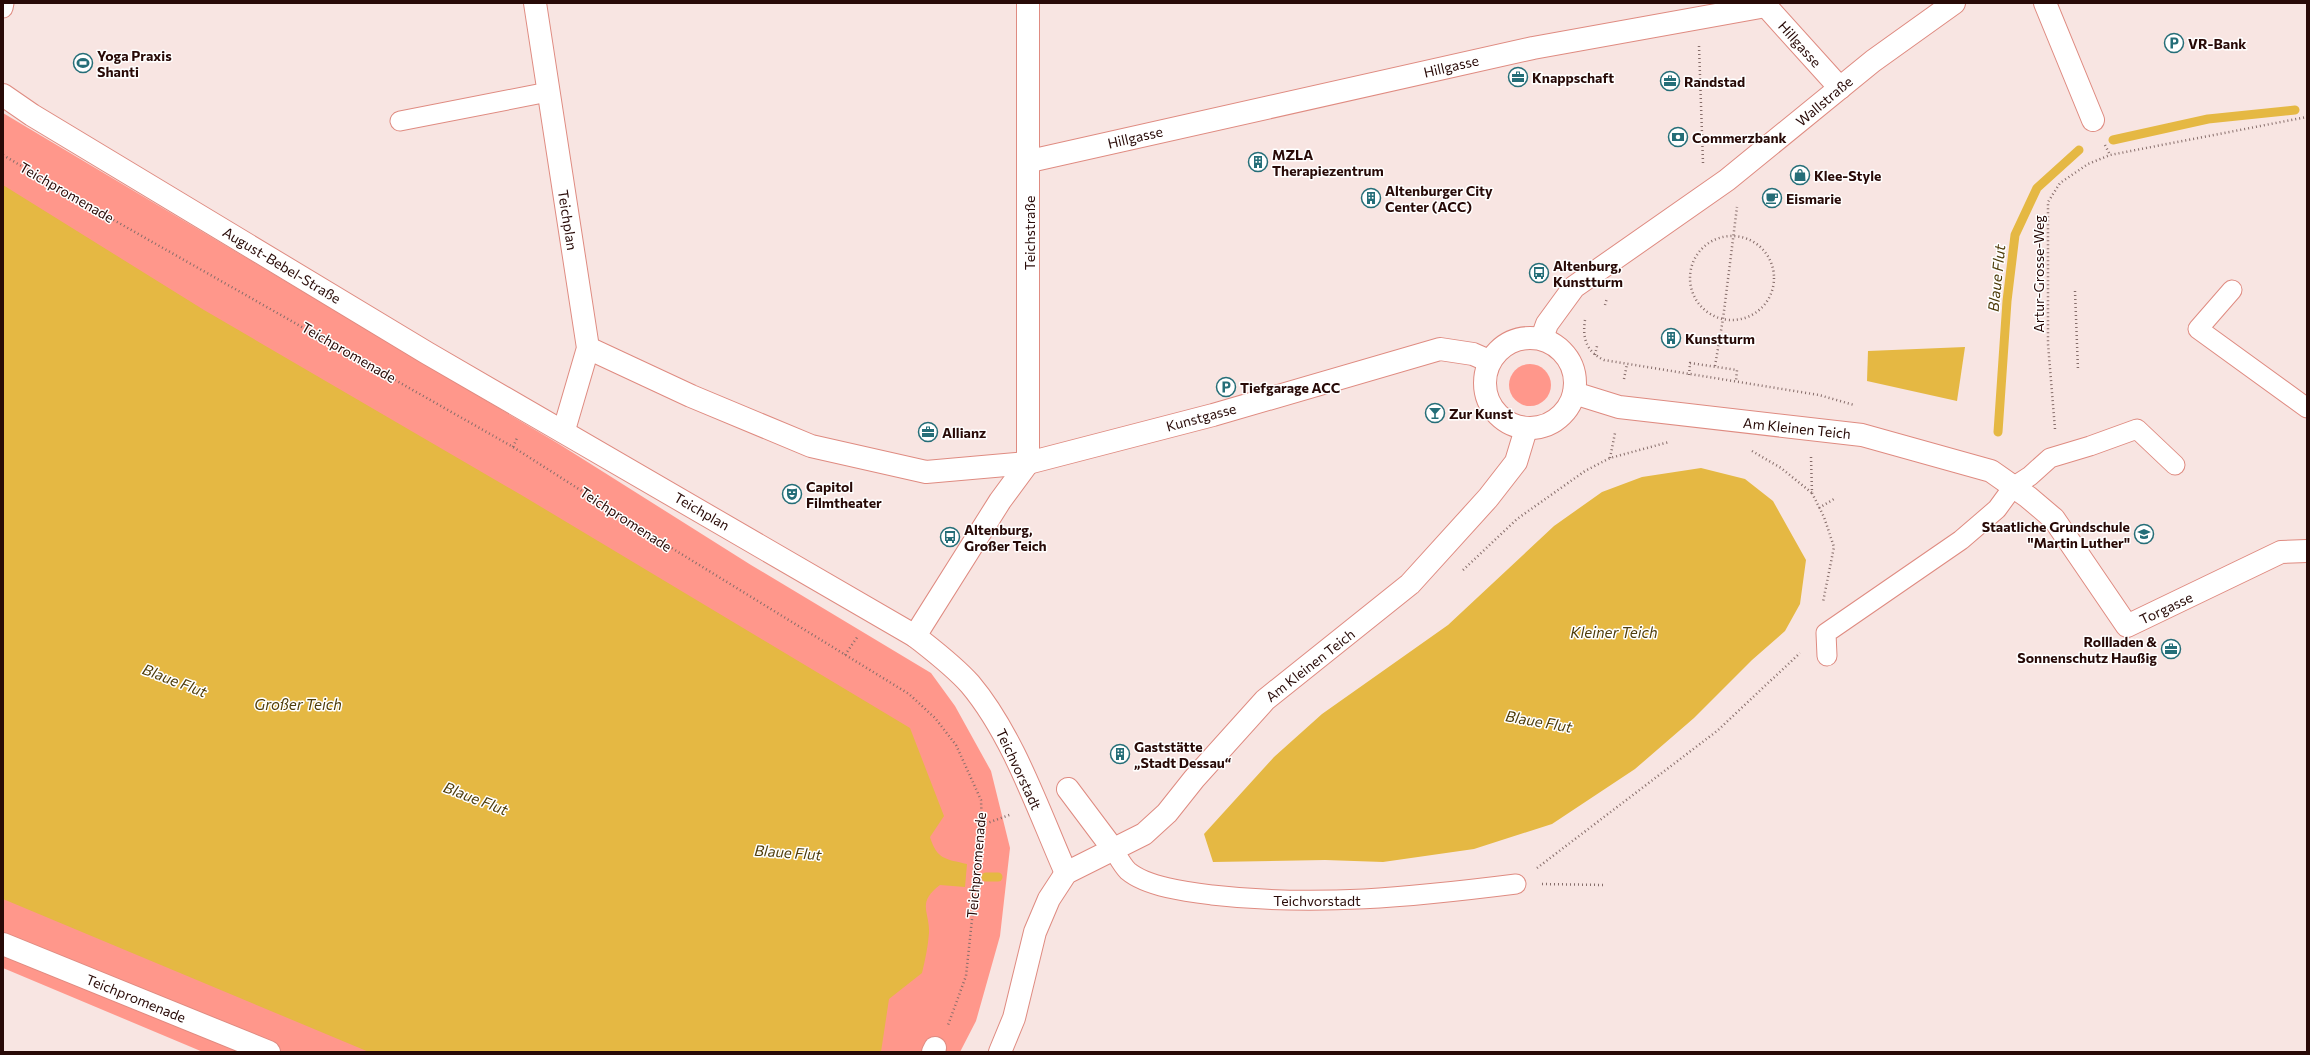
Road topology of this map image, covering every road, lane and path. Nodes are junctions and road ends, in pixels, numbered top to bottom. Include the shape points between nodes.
1 (4, 3) edge
2 (534, 3) edge
3 (1028, 3) edge
4 (1954, 3) edge
5 (2045, 3) edge
6 (1767, 4) edge
7 (3, 8) edge
8 (1700, 59) dead end
9 (1840, 88) junction
10 (548, 92) junction
11 (3, 95) edge
12 (2307, 117) edge
13 (2093, 120) dead end
14 (400, 121) dead end
15 (3, 155) edge
16 (1030, 161) junction
17 (1703, 164) dead end
18 (1737, 201) dead end
19 (1734, 236) junction
20 (2232, 290) dead end
21 (2075, 291) dead end
22 (1608, 294) dead end
23 (1601, 298) dead end
24 (1586, 313) dead end
25 (1723, 319) junction
26 (1542, 338) junction
27 (1597, 346) dead end
28 (588, 348) junction
29 (1595, 355) junction
30 (1489, 362) junction
31 (1715, 366) junction
32 (2078, 370) dead end
33 (1690, 375) junction
34 (1736, 381) junction
35 (1574, 392) junction
36 (2307, 408) edge
37 (1526, 429) junction
38 (564, 430) junction
39 (1812, 431) junction
40 (1670, 441) dead end
41 (1748, 448) dead end
42 (2050, 458) junction
43 (1028, 463) junction
44 (2175, 465) dead end
45 (2013, 487) junction
46 (1812, 493) junction
47 (1834, 499) dead end
48 (1819, 508) junction
49 (2307, 551) edge
50 (1460, 573) dead end
51 (1826, 633) junction
52 (915, 636) junction
53 (1827, 656) dead end
54 (1068, 789) dead end
55 (1112, 849) junction
56 (1066, 873) junction
57 (1516, 884) junction
58 (1603, 885) dead end
59 (3, 944) edge
60 (934, 1050) edge
61 (1005, 1050) edge
62 (270, 1052) edge

1 - 7 lane
2 - 10 street, Teichplan
3 - 16 street, Teichstraße
4 - 9 street, Wallstraße
5 - 13 street
6 - 9 street, Hillgasse
6 - 16 street, Hillgasse via 1533,48
8 - 17 path
9 - 26 street, Wallstraße via 1727,180 1574,287 1547,324
10 - 14 lane
10 - 28 street, Teichplan
11 - 38 street, August-Bebel-Straße via 32,115 400,336
12 - 42 path, Artur-Grosse-Weg via 2110,155 2088,164 2060,183 2048,202 2048,344 2055,427
15 - 60 path, Teichpromenade via 514,447 657,539 909,694 936,718 956,745 981,800 982,825 966,976 949,1023
16 - 43 street, Teichstraße
18 - 19 path
19 - 25 path
19 - 25 path via 1718,238 1705,246 1695,258 1690,272 1691,288 1697,302 1708,313
19 - 25 path via 1749,239 1762,248 1770,261 1774,276 1772,291 1764,305 1753,314 1738,320
20 - 36 lane via 2198,329
21 - 32 path
22 - 23 path
24 - 29 path via 1583,330 1587,346
25 - 31 path
26 - 30 street via 1526,338 1513,342 1502,348
26 - 35 street via 1563,353 1571,365 1575,378
27 - 29 path
28 - 38 street, Teichplan
28 - 43 street via 691,396 811,446 926,472
29 - 33 path via 1604,360
30 - 37 street via 1484,382 1486,396 1492,408 1501,419 1513,426
30 - 43 street, Kunstgasse via 1473,354 1440,349 1213,415
31 - 33 path via 1690,363
31 - 34 path via 1737,370
33 - 34 path
34 - 39 path via 1802,392
35 - 37 street via 1570,405 1552,423
35 - 39 street, Am Kleinen Teich via 1619,407
37 - 55 street, Am Kleinen Teich via 1516,462 1488,498 1410,584 1265,700 1167,813 1144,834
38 - 52 street, Teichplan
39 - 45 street, Am Kleinen Teich via 1862,435 1991,471
39 - 46 path
40 - 50 path via 1610,458 1585,471 1517,519
41 - 46 path via 1781,468
42 - 44 lane via 2136,429
42 - 45 lane
43 - 52 street via 1000,501
45 - 49 street, Torgasse via 2054,519 2127,626 2281,552
45 - 51 lane via 1997,509 1961,540
46 - 48 path
47 - 48 path
48 - 51 path via 1834,547 1829,582 1820,616
51 - 53 lane
51 - 57 path via 1799,654 1718,731
52 - 56 street, Teichvorstadt via 941,656 970,684 1002,730
54 - 55 street, Teichvorstadt
55 - 56 street, Am Kleinen Teich
55 - 57 lane, Teichvorstadt via 1128,871 1159,886 1187,892 1268,901 1400,898
56 - 61 street via 1049,899 1035,932
57 - 58 path
59 - 62 street, Teichpromenade

